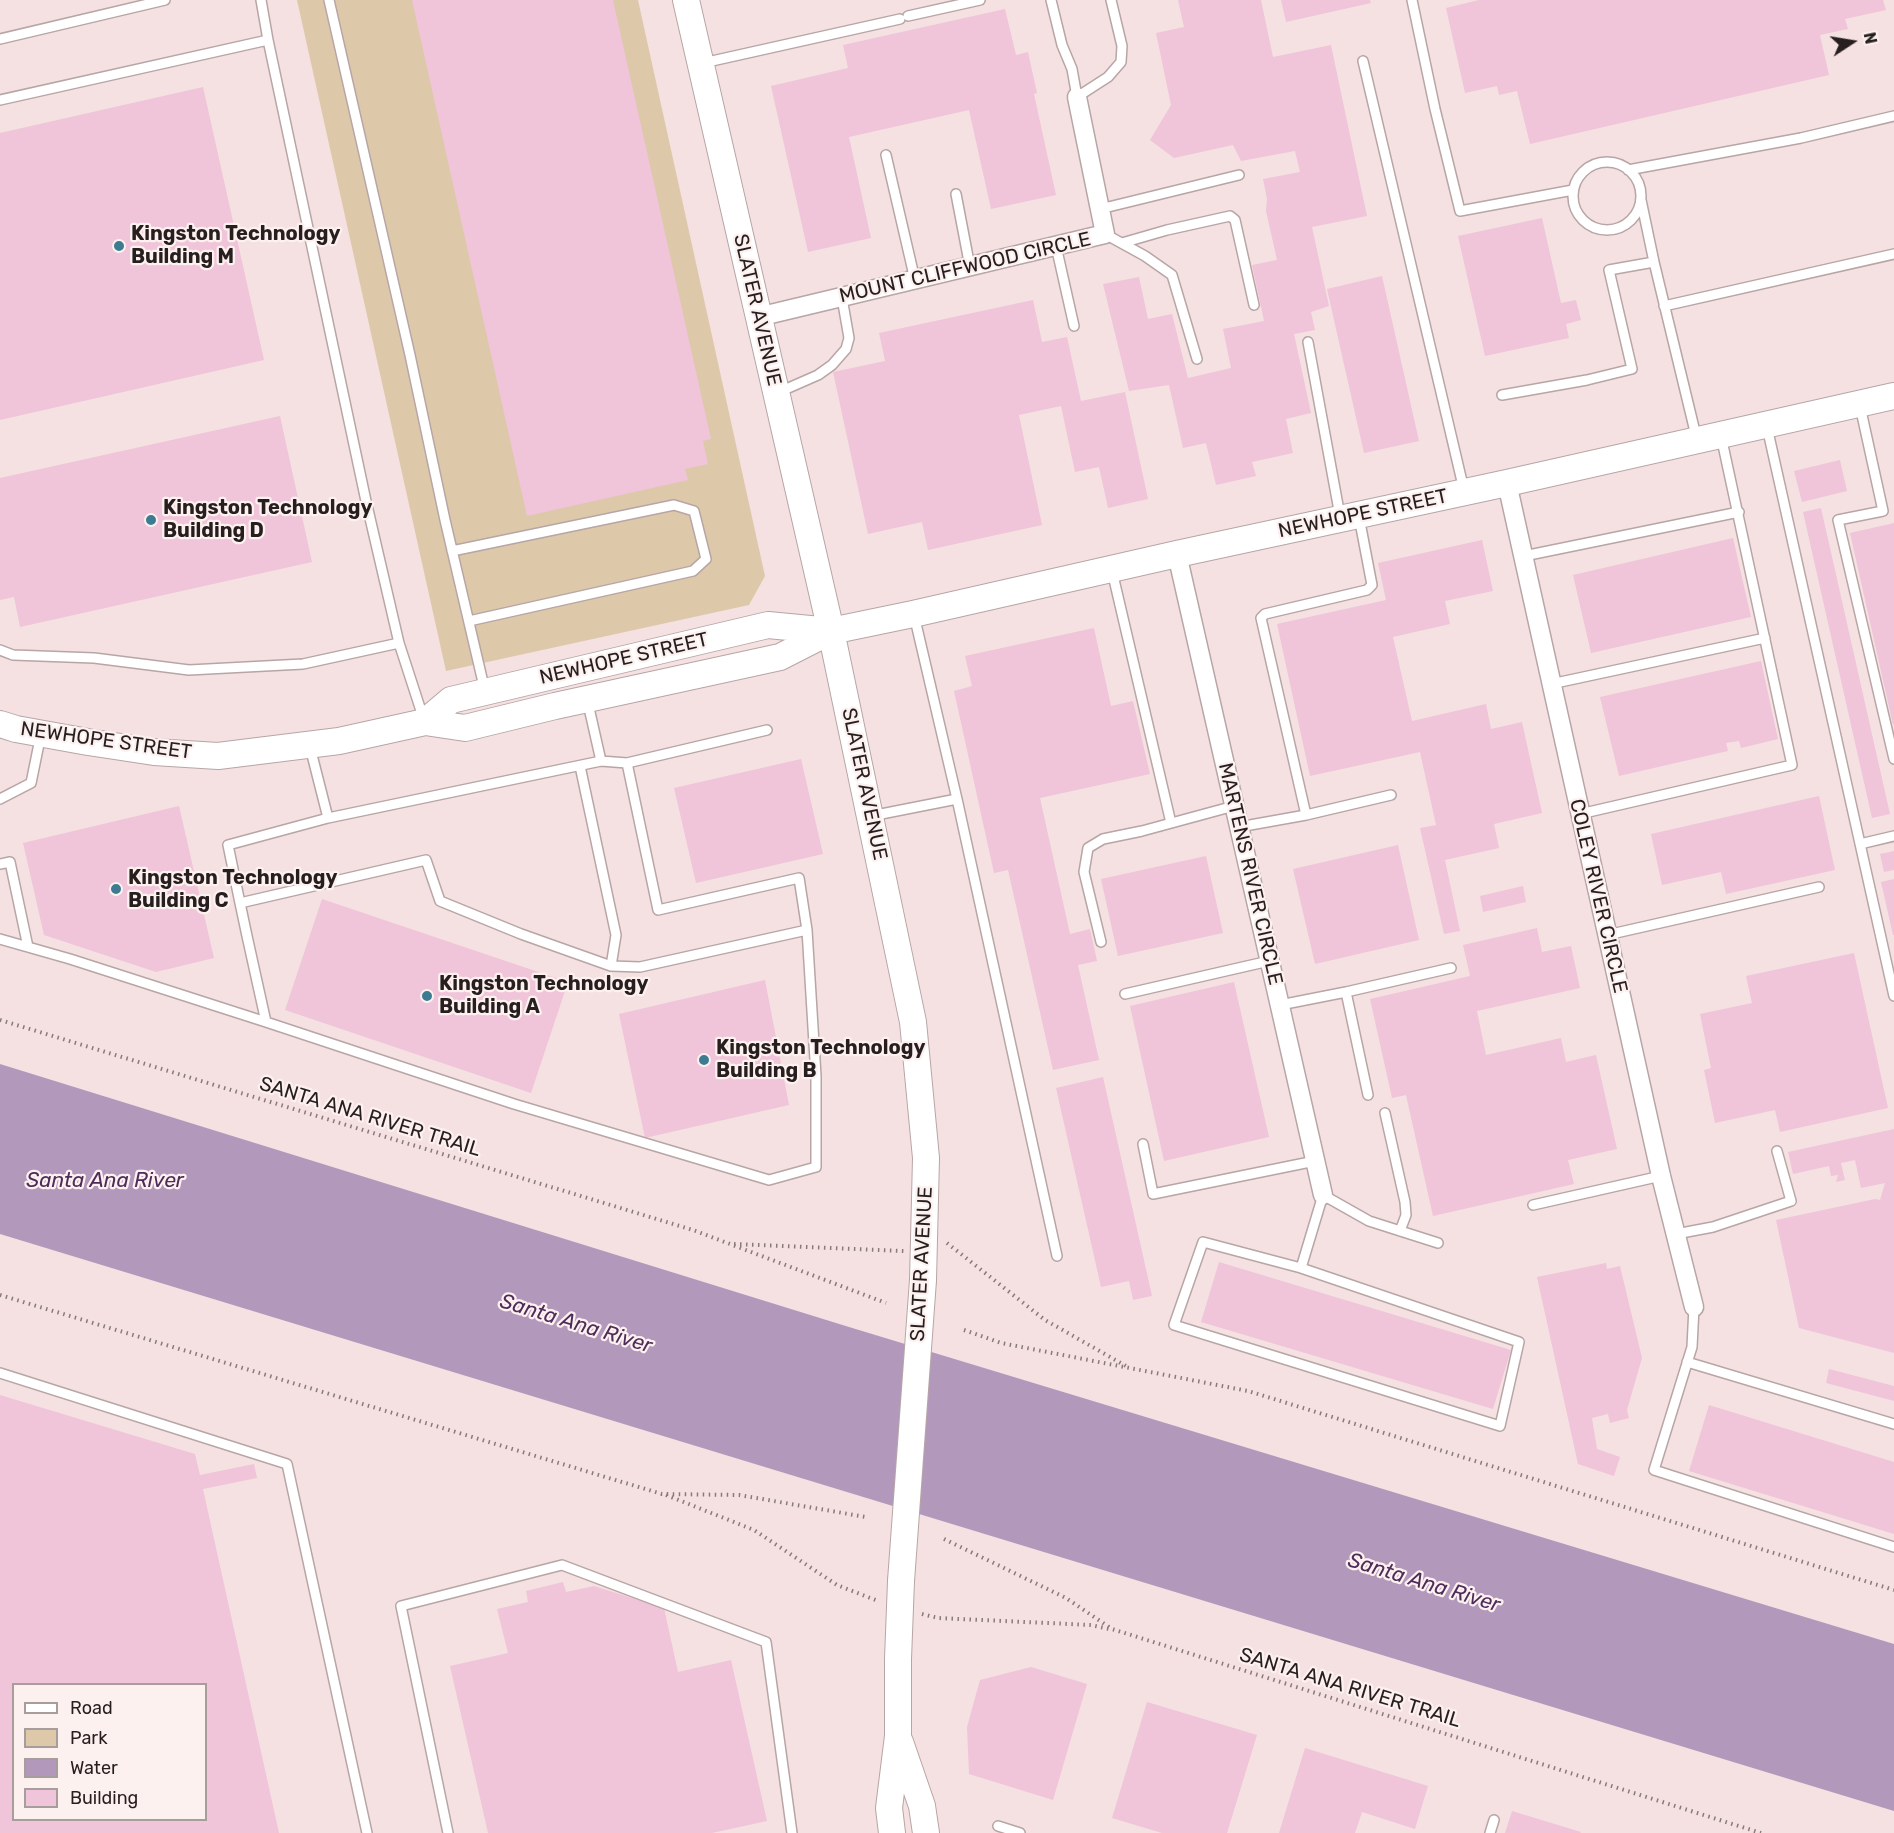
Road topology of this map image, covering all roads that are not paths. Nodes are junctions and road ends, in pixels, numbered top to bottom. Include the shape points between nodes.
1 (165, 0) edge
2 (261, 0) edge
3 (329, 0) edge
4 (686, 0) edge
5 (980, 0) edge
6 (1051, 0) edge
7 (1111, 0) edge
8 (1412, 0) edge
9 (0, 39) edge
10 (268, 39) junction
11 (1363, 61) dead end
12 (701, 63) junction
13 (1077, 97) junction
14 (0, 100) edge
15 (1894, 117) edge
16 (886, 155) dead end
17 (1628, 170) junction
18 (1239, 175) dead end
19 (1573, 190) junction
20 (956, 194) dead end
21 (1641, 200) junction
22 (1100, 209) junction
23 (1105, 234) junction
24 (1122, 243) junction
25 (1056, 246) junction
26 (1894, 254) edge
27 (1654, 262) junction
28 (970, 267) junction
29 (915, 280) junction
30 (842, 297) junction
31 (1254, 305) dead end
32 (1664, 306) junction
33 (758, 317) junction
34 (1074, 326) dead end
35 (1308, 342) dead end
36 (1197, 359) dead end
37 (776, 393) junction
38 (1502, 395) dead end
39 (1894, 396) edge
40 (1860, 404) junction
41 (1767, 425) junction
42 (1709, 437) junction
43 (1507, 483) junction
44 (1464, 492) junction
45 (1894, 508) edge
46 (1883, 511) junction
47 (1739, 512) junction
48 (1350, 517) junction
49 (452, 551) junction
50 (1177, 554) junction
51 (1524, 556) junction
52 (1111, 568) junction
53 (913, 614) junction
54 (469, 621) junction
55 (831, 631) junction
56 (1765, 638) junction
57 (399, 644) junction
58 (0, 650) edge
59 (1551, 684) junction
60 (486, 692) junction
61 (586, 699) junction
62 (425, 722) junction
63 (0, 724) edge
64 (767, 730) dead end
65 (41, 734) junction
66 (309, 745) junction
67 (1894, 759) edge
68 (601, 761) junction
69 (627, 763) junction
70 (580, 766) junction
71 (1391, 795) dead end
72 (0, 799) edge
73 (957, 799) junction
74 (1234, 806) junction
75 (1580, 814) junction
76 (1306, 815) junction
77 (871, 816) junction
78 (328, 818) junction
79 (1171, 823) junction
80 (1239, 827) junction
81 (1894, 836) edge
82 (1860, 844) junction
83 (0, 864) edge
84 (1819, 887) dead end
85 (240, 903) junction
86 (807, 930) junction
87 (1607, 935) junction
88 (0, 939) edge
89 (1101, 942) dead end
90 (28, 947) junction
91 (1269, 961) junction
92 (611, 966) junction
93 (1451, 968) dead end
94 (1346, 992) junction
95 (1125, 994) dead end
96 (1894, 996) edge
97 (1280, 1005) junction
98 (266, 1022) junction
99 (1368, 1095) dead end
100 (1385, 1113) dead end
101 (1143, 1144) dead end
102 (1777, 1151) dead end
103 (1315, 1161) junction
104 (1661, 1176) junction
105 (1323, 1195) junction
106 (1533, 1205) dead end
107 (1401, 1231) junction
108 (1676, 1234) junction
109 (1438, 1243) dead end
110 (1057, 1256) dead end
111 (1301, 1268) junction
112 (1694, 1307) joint
113 (1687, 1362) junction
114 (0, 1373) edge
115 (1894, 1424) edge
116 (1894, 1547) edge
117 (898, 1736) junction
118 (1494, 1820) dead end
119 (998, 1826) dead end
120 (367, 1833) edge
121 (448, 1833) edge
122 (792, 1833) edge
123 (892, 1833) edge
124 (926, 1833) edge
125 (1020, 1833) edge
126 (1490, 1833) edge

1 - 9 lane
2 - 10 lane
3 - 49 lane
4 - 12 street, SLATER AVENUE
5 - 12 lane
6 - 13 lane
7 - 13 lane via 1122,46 1121,62 1108,77
8 - 19 lane via 1461,211
10 - 14 lane
10 - 57 lane
11 - 44 lane
12 - 33 street, SLATER AVENUE
13 - 22 street, MOUNT CLIFFWOOD CIRCLE
15 - 17 lane
16 - 29 lane
17 - 19 lane via 1618,164 1595,164 1577,178
17 - 21 lane via 1636,178
18 - 22 lane
19 - 21 lane via 1576,213 1592,228 1603,231 1614,230 1633,219
20 - 28 lane
21 - 27 lane
22 - 23 street, MOUNT CLIFFWOOD CIRCLE
23 - 24 lane
23 - 25 street, MOUNT CLIFFWOOD CIRCLE
24 - 31 lane via 1230,216 1235,220
24 - 36 lane via 1172,275
25 - 28 street, MOUNT CLIFFWOOD CIRCLE
25 - 34 lane
26 - 32 lane
27 - 32 lane
27 - 38 lane via 1609,270 1632,369
28 - 29 street, MOUNT CLIFFWOOD CIRCLE
29 - 30 street, MOUNT CLIFFWOOD CIRCLE
30 - 33 street, MOUNT CLIFFWOOD CIRCLE
30 - 37 lane via 849,338 846,349 818,375
32 - 42 lane
33 - 37 street, SLATER AVENUE
35 - 48 lane
37 - 55 street, SLATER AVENUE
39 - 40 street, NEWHOPE STREET
40 - 41 street, NEWHOPE STREET
40 - 46 lane
41 - 42 street, NEWHOPE STREET
41 - 82 lane
42 - 43 street, NEWHOPE STREET
42 - 47 lane
43 - 44 street, NEWHOPE STREET
43 - 51 street, COLEY RIVER CIRCLE
44 - 48 street, NEWHOPE STREET
45 - 46 lane
46 - 67 lane via 1838,520
47 - 51 lane
47 - 56 lane
48 - 50 street, NEWHOPE STREET
48 - 76 lane via 1372,585 1367,590 1261,618
49 - 54 lane
49 - 54 lane via 674,504 694,511 706,559 693,571
50 - 52 street, NEWHOPE STREET
50 - 74 street, MARTENS RIVER CIRCLE
51 - 59 street, COLEY RIVER CIRCLE
52 - 53 street, NEWHOPE STREET
52 - 79 lane
53 - 55 street, NEWHOPE STREET
53 - 73 lane
54 - 60 lane
55 - 60 street, NEWHOPE STREET via 768,625
55 - 61 street, NEWHOPE STREET via 780,657
55 - 77 street, SLATER AVENUE
56 - 59 lane
56 - 75 lane via 1792,765
57 - 58 lane via 303,664 189,670 94,658 13,655
57 - 62 lane
59 - 75 street, COLEY RIVER CIRCLE
60 - 62 street, NEWHOPE STREET via 450,700
61 - 62 street, NEWHOPE STREET via 465,728
61 - 68 lane
62 - 66 street, NEWHOPE STREET
63 - 65 street, NEWHOPE STREET
64 - 69 lane
65 - 66 street, NEWHOPE STREET via 154,753 218,756
65 - 72 lane via 31,783
66 - 78 lane
68 - 69 lane
68 - 70 lane
69 - 86 lane via 658,910 799,878
70 - 78 lane
70 - 92 lane via 616,934
71 - 76 lane
73 - 77 lane
73 - 110 lane
74 - 79 lane
74 - 80 street, MARTENS RIVER CIRCLE
75 - 87 street, COLEY RIVER CIRCLE
76 - 80 lane
77 - 117 street, SLATER AVENUE, bridge via 913,1022 926,1158 924,1252 901,1581
78 - 85 lane via 228,845
79 - 89 lane via 1103,839 1088,848 1084,872
80 - 91 street, MARTENS RIVER CIRCLE
81 - 82 lane
82 - 96 lane
83 - 90 lane via 10,862
84 - 87 lane
85 - 92 lane via 426,860 440,901
85 - 98 lane
86 - 92 lane via 640,967
86 - 98 lane via 816,1076 816,1167 769,1180 504,1101
87 - 104 street, COLEY RIVER CIRCLE
88 - 90 lane
90 - 98 lane
91 - 95 lane
91 - 97 street, MARTENS RIVER CIRCLE
93 - 94 lane
94 - 97 lane
94 - 99 lane
97 - 103 street, MARTENS RIVER CIRCLE
100 - 107 lane via 1405,1202
101 - 103 lane via 1153,1194
102 - 108 lane via 1791,1201 1713,1227
103 - 105 street, MARTENS RIVER CIRCLE
104 - 106 lane
104 - 108 street, COLEY RIVER CIRCLE
105 - 107 lane via 1369,1221
105 - 111 lane
107 - 109 lane
108 - 112 street, COLEY RIVER CIRCLE
111 - 111 lane via 1519,1342 1500,1426 1174,1325 1203,1242
112 - 113 lane via 1692,1347
113 - 115 lane
113 - 116 lane via 1654,1470
114 - 120 lane via 287,1464
117 - 123 street via 889,1808
117 - 124 street via 922,1806
118 - 126 lane
119 - 125 lane
121 - 122 lane via 401,1606 562,1565 766,1642

